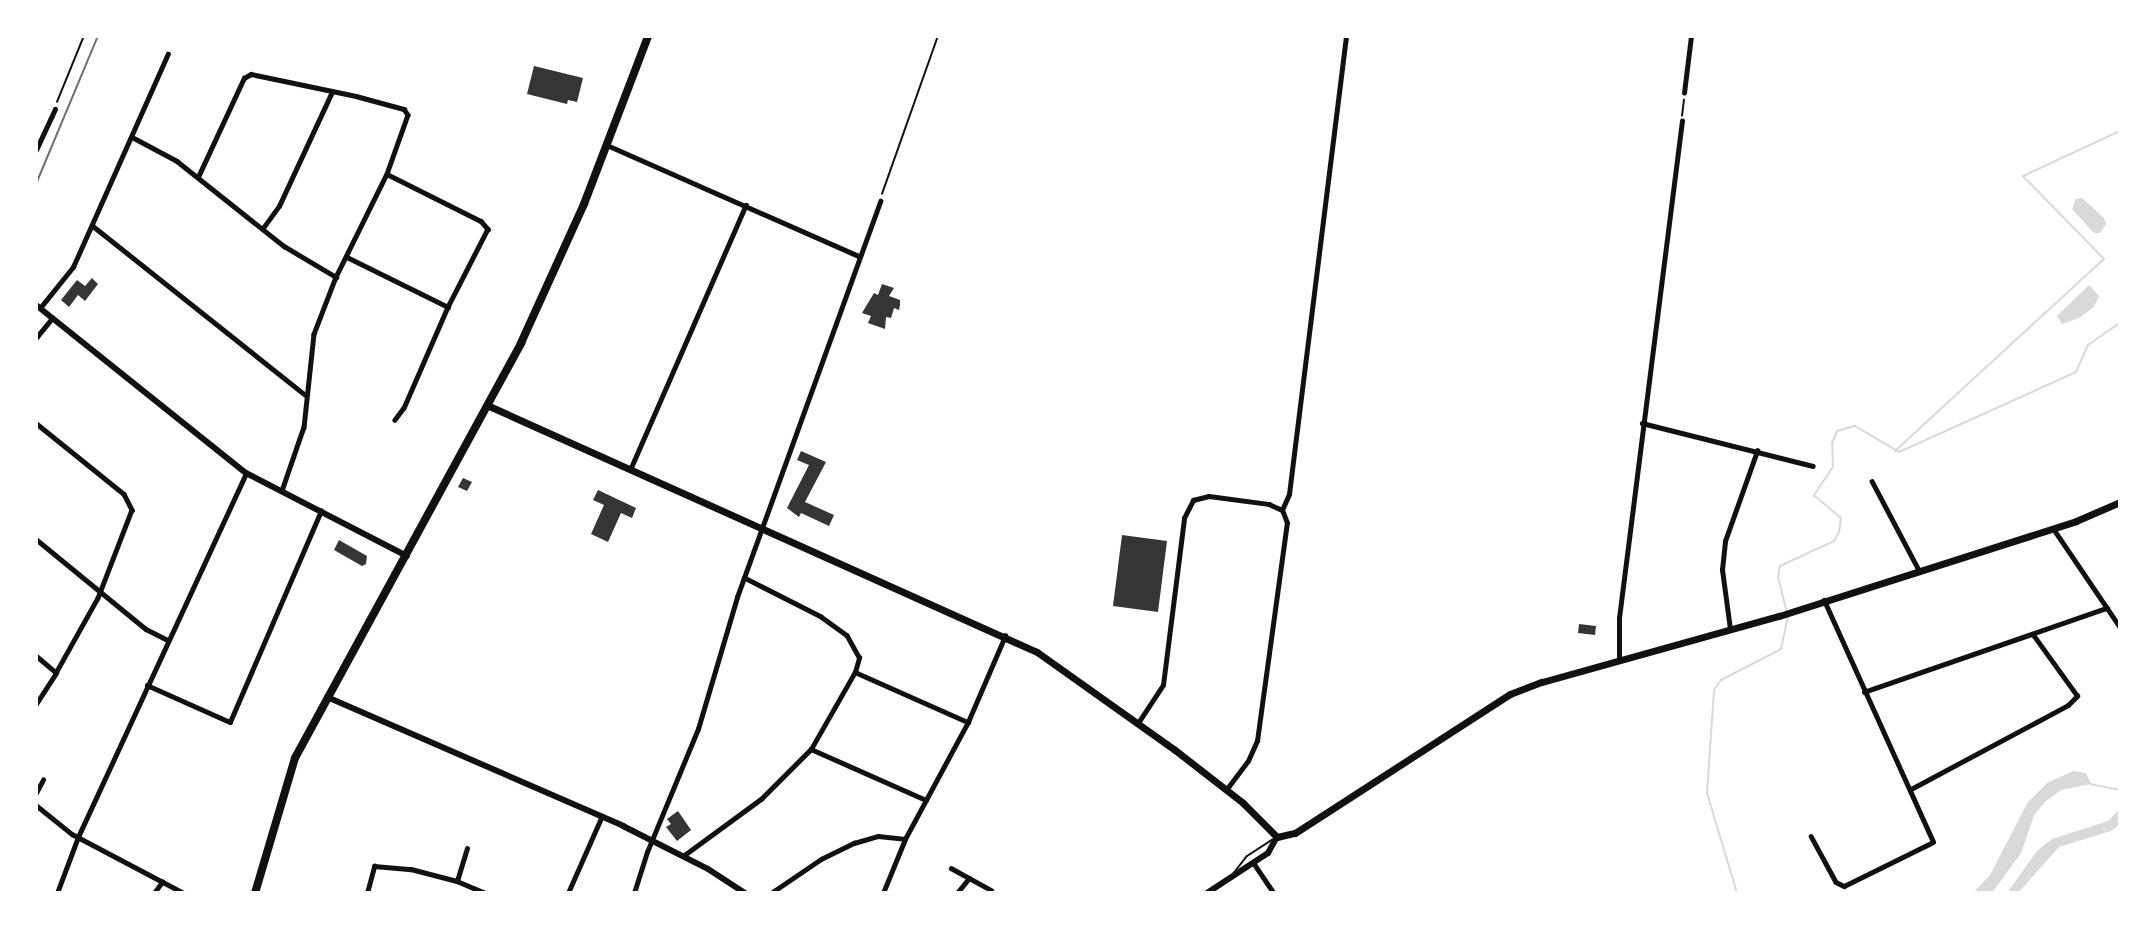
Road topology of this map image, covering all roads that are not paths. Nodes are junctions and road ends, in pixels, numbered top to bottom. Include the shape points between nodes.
1 (648, 36) edge
2 (1346, 36) edge
3 (1691, 36) edge
4 (168, 54) dead end
5 (332, 92) junction
6 (1684, 93) road end
7 (55, 109) road end
8 (1682, 121) road end
9 (134, 138) junction
10 (608, 145) junction
11 (36, 150) edge
12 (387, 174) junction
13 (198, 177) junction
14 (880, 201) road end
15 (746, 205) junction
16 (93, 226) junction
17 (263, 228) junction
18 (859, 256) junction
19 (347, 257) junction
20 (336, 277) junction
21 (38, 306) edge
22 (448, 306) junction
23 (52, 318) junction
24 (36, 338) edge
25 (304, 394) junction
26 (489, 406) junction
27 (394, 420) dead end
28 (36, 423) edge
29 (1642, 423) junction
30 (1757, 451) junction
31 (1813, 466) dead end
32 (630, 470) junction
33 (246, 473) junction
34 (1872, 481) dead end
35 (282, 491) junction
36 (2120, 503) edge
37 (1282, 510) junction
38 (321, 511) junction
39 (761, 528) junction
40 (2053, 528) junction
41 (36, 539) edge
42 (407, 556) junction
43 (1919, 570) junction
44 (744, 578) junction
45 (100, 591) junction
46 (1824, 601) junction
47 (2107, 608) junction
48 (2120, 627) edge
49 (1730, 630) junction
50 (2033, 635) junction
51 (1005, 636) junction
52 (168, 640) junction
53 (36, 656) edge
54 (1619, 660) junction
55 (855, 672) junction
56 (56, 673) junction
57 (147, 686) junction
58 (1864, 692) junction
59 (327, 697) junction
60 (36, 704) edge
61 (968, 722) junction
62 (1138, 723) junction
63 (811, 749) junction
64 (43, 780) dead end
65 (1911, 789) junction
66 (1226, 790) junction
67 (36, 793) edge
68 (926, 800) junction
69 (36, 804) edge
70 (602, 816) junction
71 (1810, 836) dead end
72 (78, 837) junction
73 (1277, 837) junction
74 (905, 839) junction
75 (652, 840) junction
76 (467, 849) dead end
77 (683, 855) junction
78 (1253, 862) junction
79 (951, 868) dead end
80 (969, 878) junction
81 (1231, 878) junction
82 (457, 881) junction
83 (162, 882) junction
84 (1844, 886) junction
85 (991, 890) dead end
86 (57, 893) edge
87 (154, 893) edge
88 (184, 893) edge
89 (255, 893) edge
90 (367, 893) edge
91 (484, 893) edge
92 (568, 893) edge
93 (634, 893) edge
94 (745, 893) edge
95 (771, 893) edge
96 (883, 893) edge
97 (957, 893) edge
98 (1207, 893) edge
99 (1274, 893) edge
100 (1845, 893) edge

1 - 10 main road
2 - 37 street via 1289,494
3 - 6 street
4 - 9 street
5 - 12 street via 406,111 409,121
5 - 13 street via 251,74 244,78
5 - 17 street via 279,206
7 - 11 street
8 - 29 street
9 - 13 street
9 - 16 street
10 - 15 street
10 - 26 main road via 549,283
12 - 19 street
12 - 22 street via 488,226
13 - 17 street
14 - 18 street
15 - 18 street
15 - 32 street
16 - 21 street via 73,267
16 - 25 street
17 - 20 street
18 - 39 street
19 - 20 street
19 - 22 street
20 - 25 street via 314,334
21 - 23 street
22 - 27 street via 404,408
23 - 24 street
23 - 33 street
25 - 35 street via 303,427
26 - 32 main road
26 - 42 main road
28 - 45 street via 131,501 132,510
29 - 30 street
29 - 54 street via 1618,618
30 - 31 street
30 - 49 street via 1725,541 1722,570
32 - 39 main road
33 - 35 street
33 - 52 street
34 - 43 street
35 - 38 street
36 - 40 main road
37 - 62 street via 1269,504 1209,496 1193,500 1184,518 1163,685
37 - 66 street via 1287,524 1257,741 1248,761
38 - 42 street
38 - 57 street via 230,722
39 - 44 street
39 - 51 main road
40 - 43 main road
40 - 47 street
41 - 45 street
42 - 59 main road
43 - 46 main road
44 - 55 street via 797,602 847,636 859,658
44 - 75 street via 698,729
45 - 52 street via 147,629
45 - 56 street
46 - 49 main road
46 - 58 street
47 - 48 street
47 - 50 street
49 - 54 main road
50 - 58 street
50 - 65 street via 2077,696 2068,705
51 - 61 street
51 - 62 main road via 1055,663
52 - 57 street
53 - 56 street
54 - 73 main road via 1510,694 1295,833
55 - 61 street
55 - 63 street
56 - 60 street
57 - 72 street
58 - 65 street
59 - 70 street
59 - 89 main road via 287,778
61 - 68 street
62 - 66 main road
63 - 68 street
63 - 77 street via 761,799
64 - 67 street
65 - 84 street via 1933,837 1930,847
66 - 73 main road
68 - 74 street
69 - 72 street
70 - 75 street
70 - 92 street
71 - 84 street via 1836,882
72 - 83 street
72 - 86 street
73 - 78 street via 1269,851
73 - 81 lane via 1247,856
74 - 95 street via 878,836 854,843 821,859
74 - 96 street
75 - 77 street
75 - 93 street
76 - 82 street
77 - 94 street
78 - 81 street
78 - 99 street
79 - 80 street
80 - 85 street
80 - 97 street
81 - 98 street
82 - 90 street via 392,866 374,866
82 - 91 street
83 - 87 street
83 - 88 street
84 - 100 street

